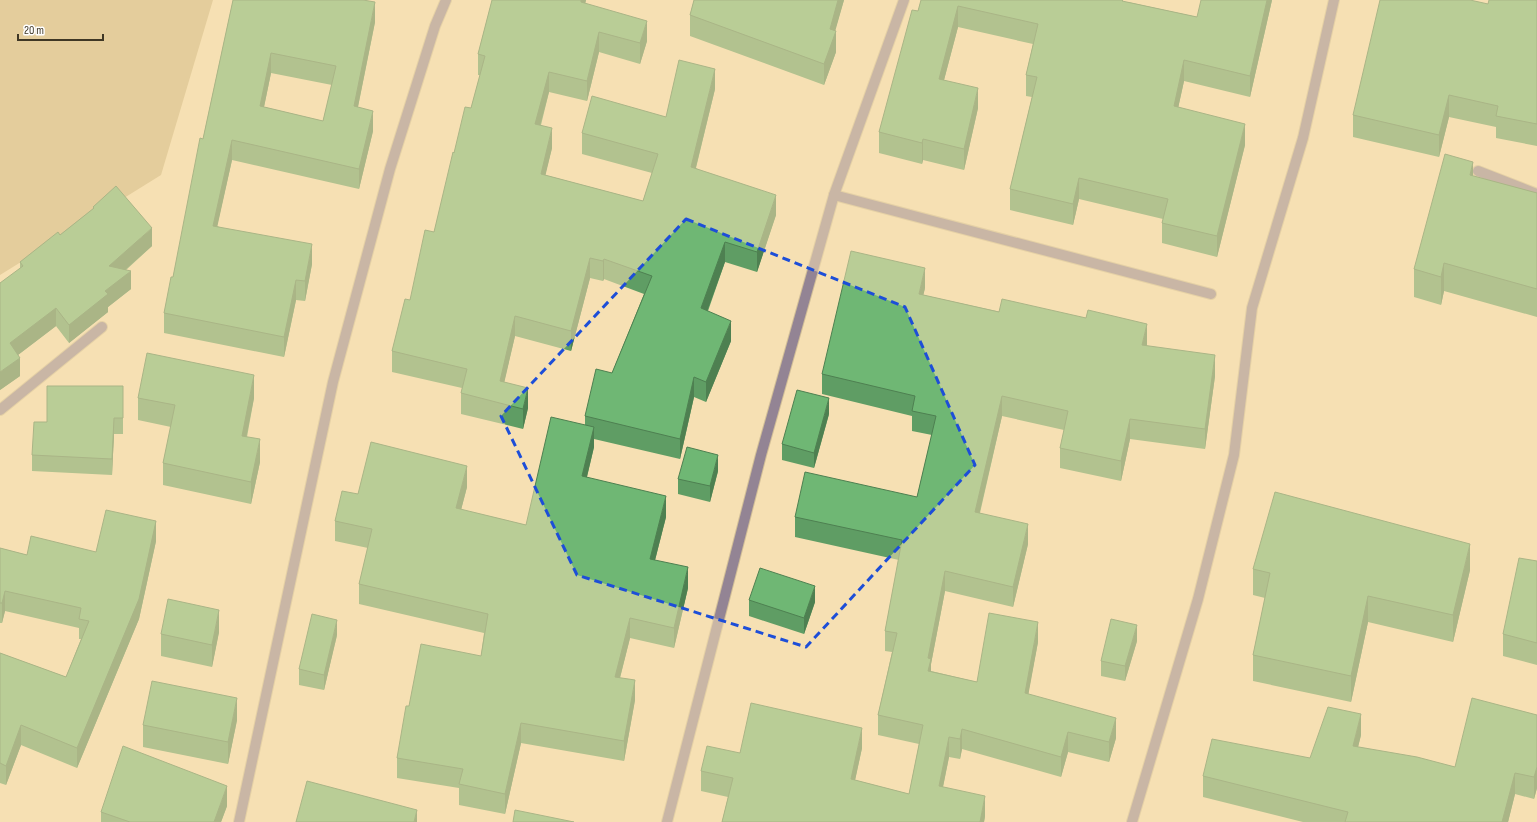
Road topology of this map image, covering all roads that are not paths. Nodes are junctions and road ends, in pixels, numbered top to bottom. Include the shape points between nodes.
1 (446, 0) edge
2 (904, 0) edge
3 (1334, 0) edge
4 (1478, 171) dead end
5 (1537, 194) edge
6 (834, 195) junction
7 (1211, 294) dead end
8 (102, 327) dead end
9 (0, 410) edge
10 (238, 822) edge
11 (667, 822) edge
12 (1132, 822) edge

1 - 10 street via 435,26 390,170 333,382
2 - 6 street
3 - 12 street via 1303,138 1252,308 1234,455 1198,599
4 - 5 street
6 - 7 street
6 - 11 street via 761,455
8 - 9 street

